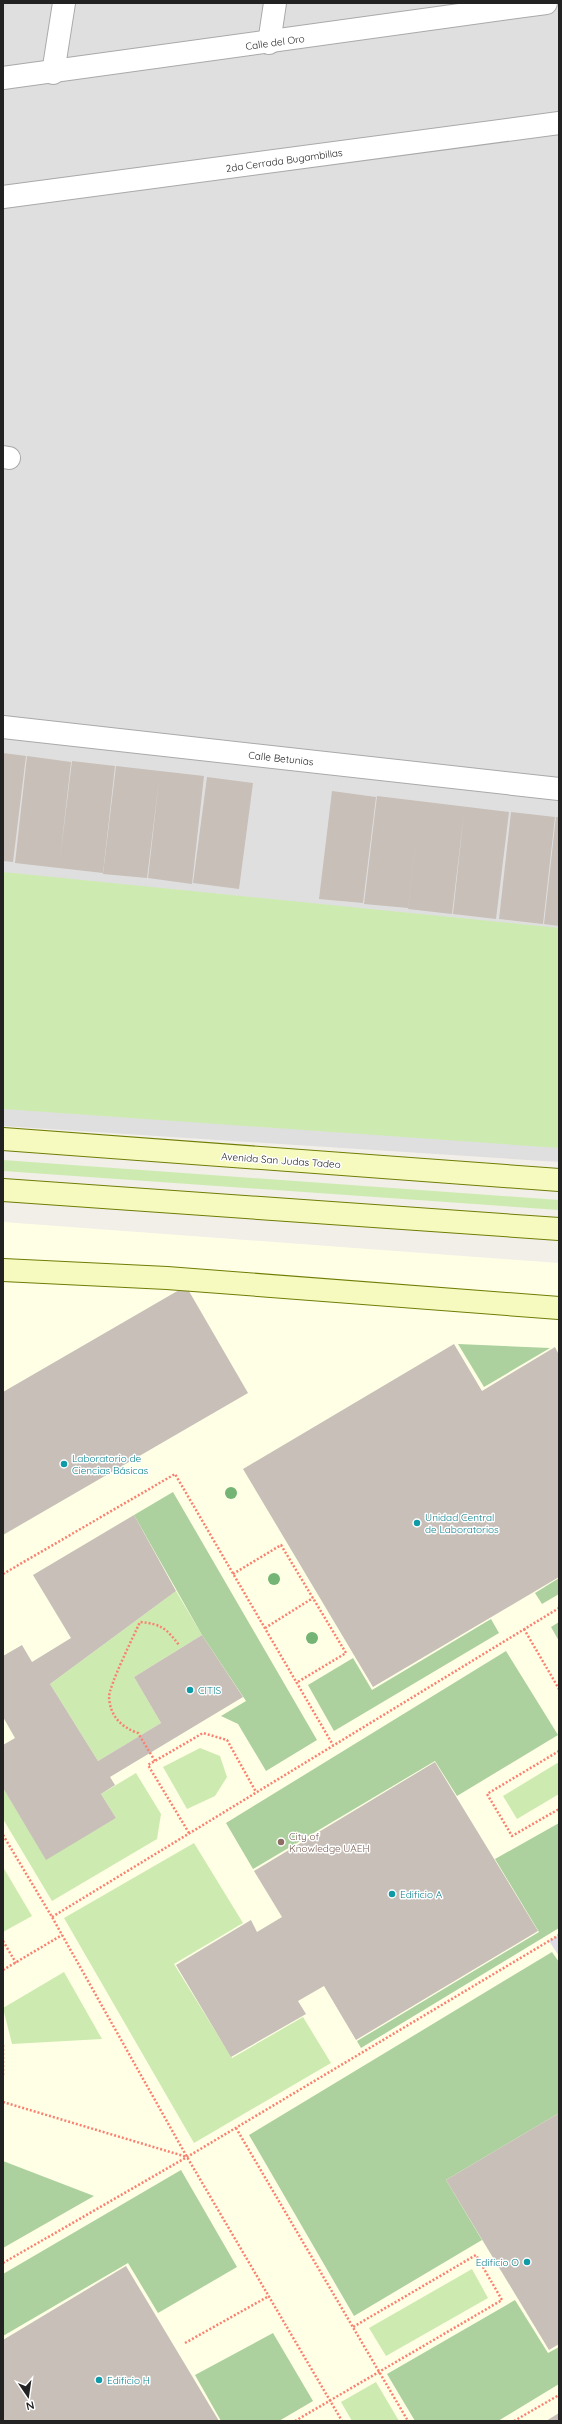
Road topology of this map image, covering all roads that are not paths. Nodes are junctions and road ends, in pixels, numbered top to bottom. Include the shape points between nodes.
1 (64, 3) edge
2 (275, 3) edge
3 (546, 3) edge
4 (476, 8) edge
5 (269, 43) junction
6 (53, 73) junction
7 (3, 78) edge
8 (557, 127) edge
9 (3, 197) edge
10 (3, 727) edge
11 (559, 789) edge
12 (3, 1139) edge
13 (559, 1180) edge
14 (3, 1190) edge
15 (559, 1229) edge
16 (3, 1270) edge
17 (559, 1308) edge

1 - 6 street
2 - 5 street
3 - 4 street, Calle del Oro
4 - 5 street, Calle del Oro
5 - 6 street, Calle del Oro
6 - 7 street, Calle del Oro
8 - 9 street, 2da Cerrada Bugambilias
10 - 11 street, Calle Betunias
12 - 13 street, Avenida San Judas Tadeo
14 - 15 street
16 - 17 street via 167,1278

